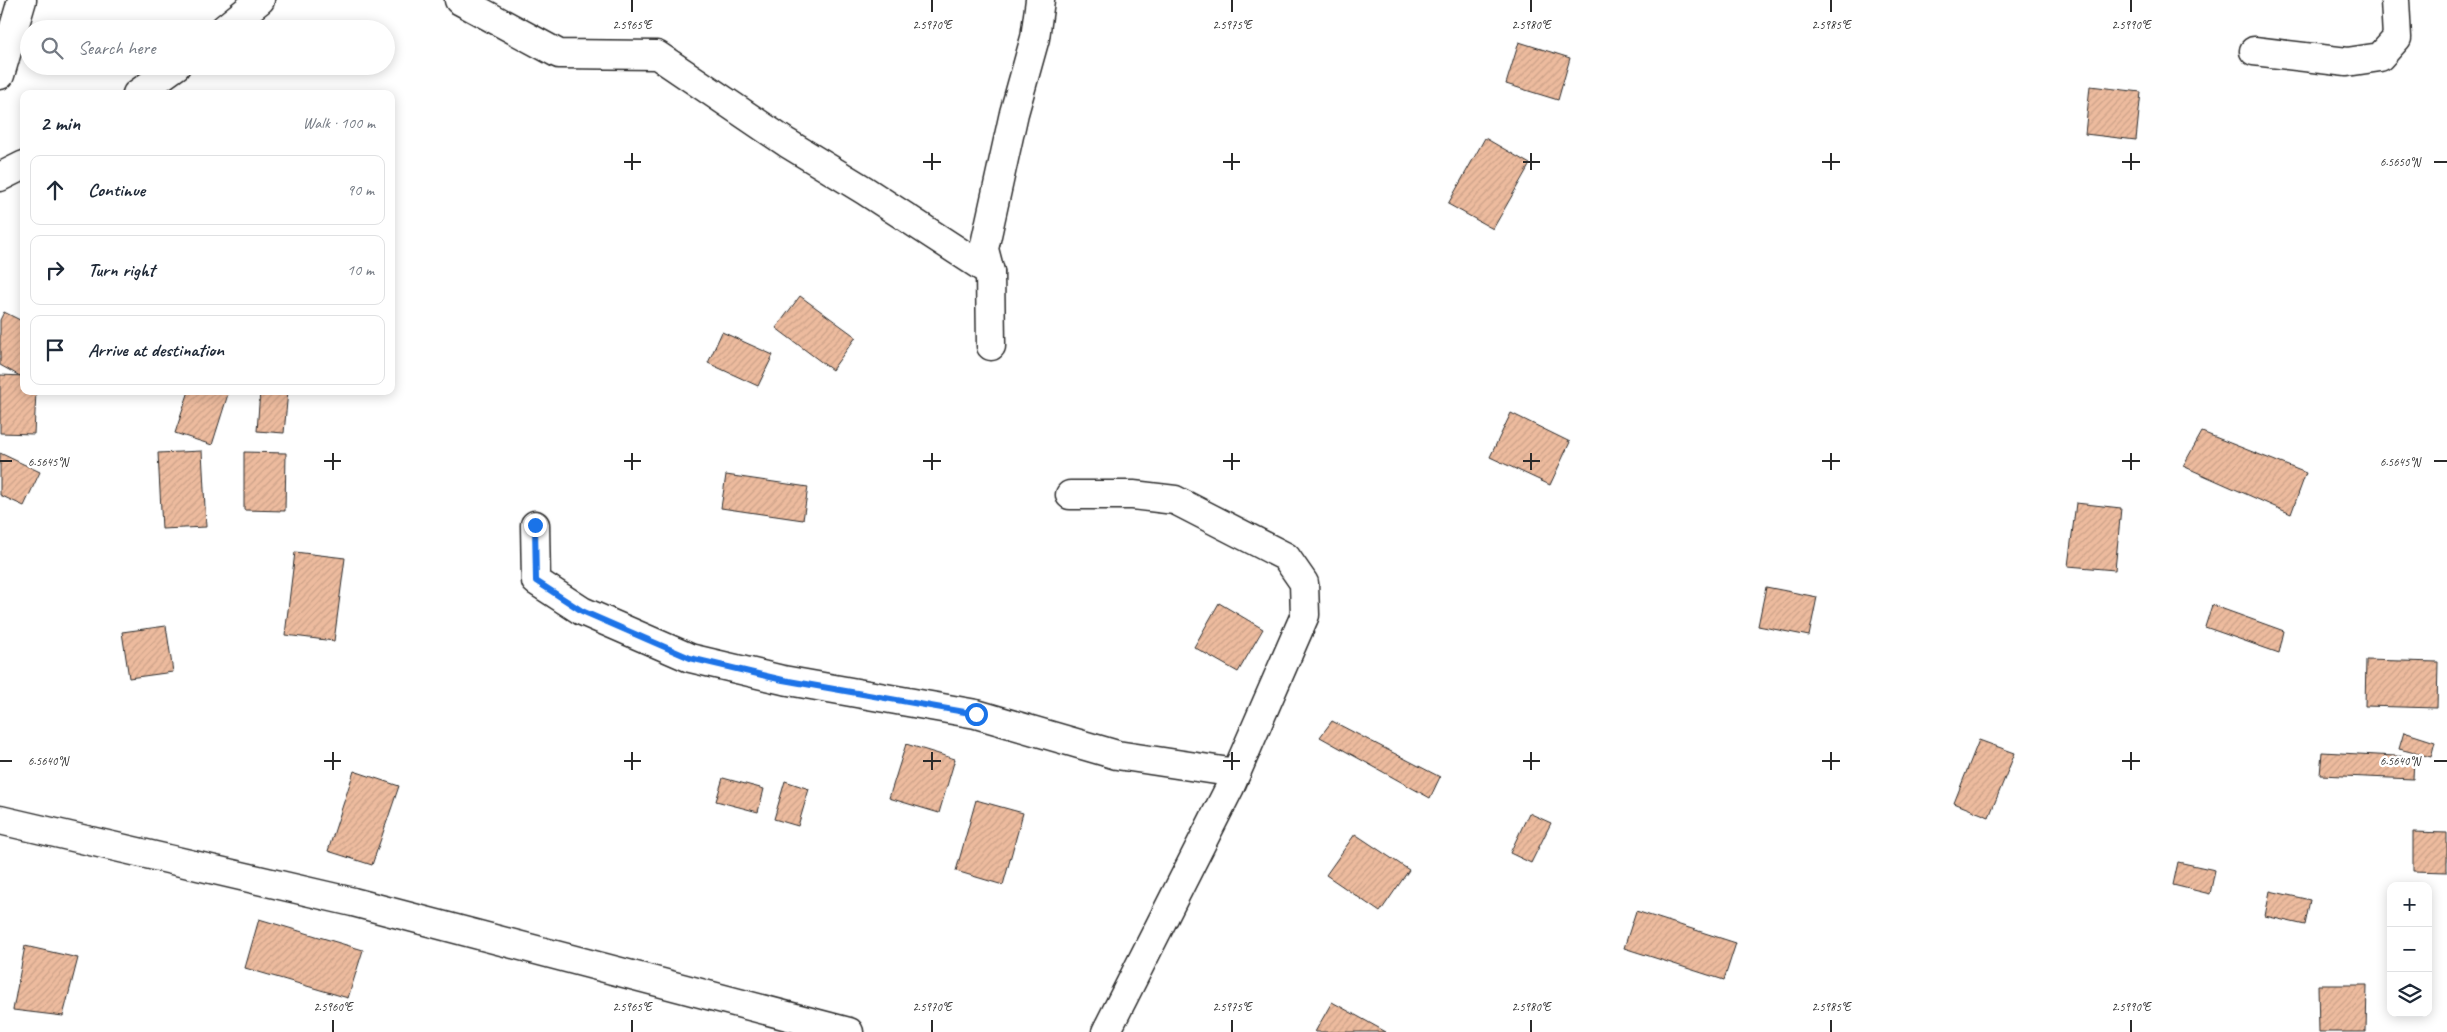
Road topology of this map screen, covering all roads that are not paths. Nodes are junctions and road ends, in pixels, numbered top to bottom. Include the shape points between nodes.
1 (22, 0) edge
2 (260, 0) edge
3 (460, 0) edge
4 (1040, 0) edge
5 (2395, 0) edge
6 (235, 20) edge
7 (2254, 51) dead end
8 (0, 75) edge
9 (163, 75) edge
10 (143, 90) edge
11 (20, 167) edge
12 (0, 177) edge
13 (990, 272) junction
14 (991, 346) dead end
15 (1070, 495) dead end
16 (535, 525) dead end
17 (1236, 773) junction
18 (0, 820) edge
19 (849, 1032) edge
20 (1106, 1032) edge

1 - 8 street
2 - 6 street
3 - 13 street via 559,54 658,55 787,143
4 - 13 street via 1035,38 1014,113 984,249
5 - 7 street via 2397,38 2380,57 2347,62
9 - 10 street
11 - 12 street
13 - 14 street
15 - 17 street via 1133,495 1175,500 1286,557 1304,583 1306,615
16 - 17 street via 536,581 582,611 690,658 783,680 976,714 1117,755
17 - 20 street
18 - 19 street via 353,902

